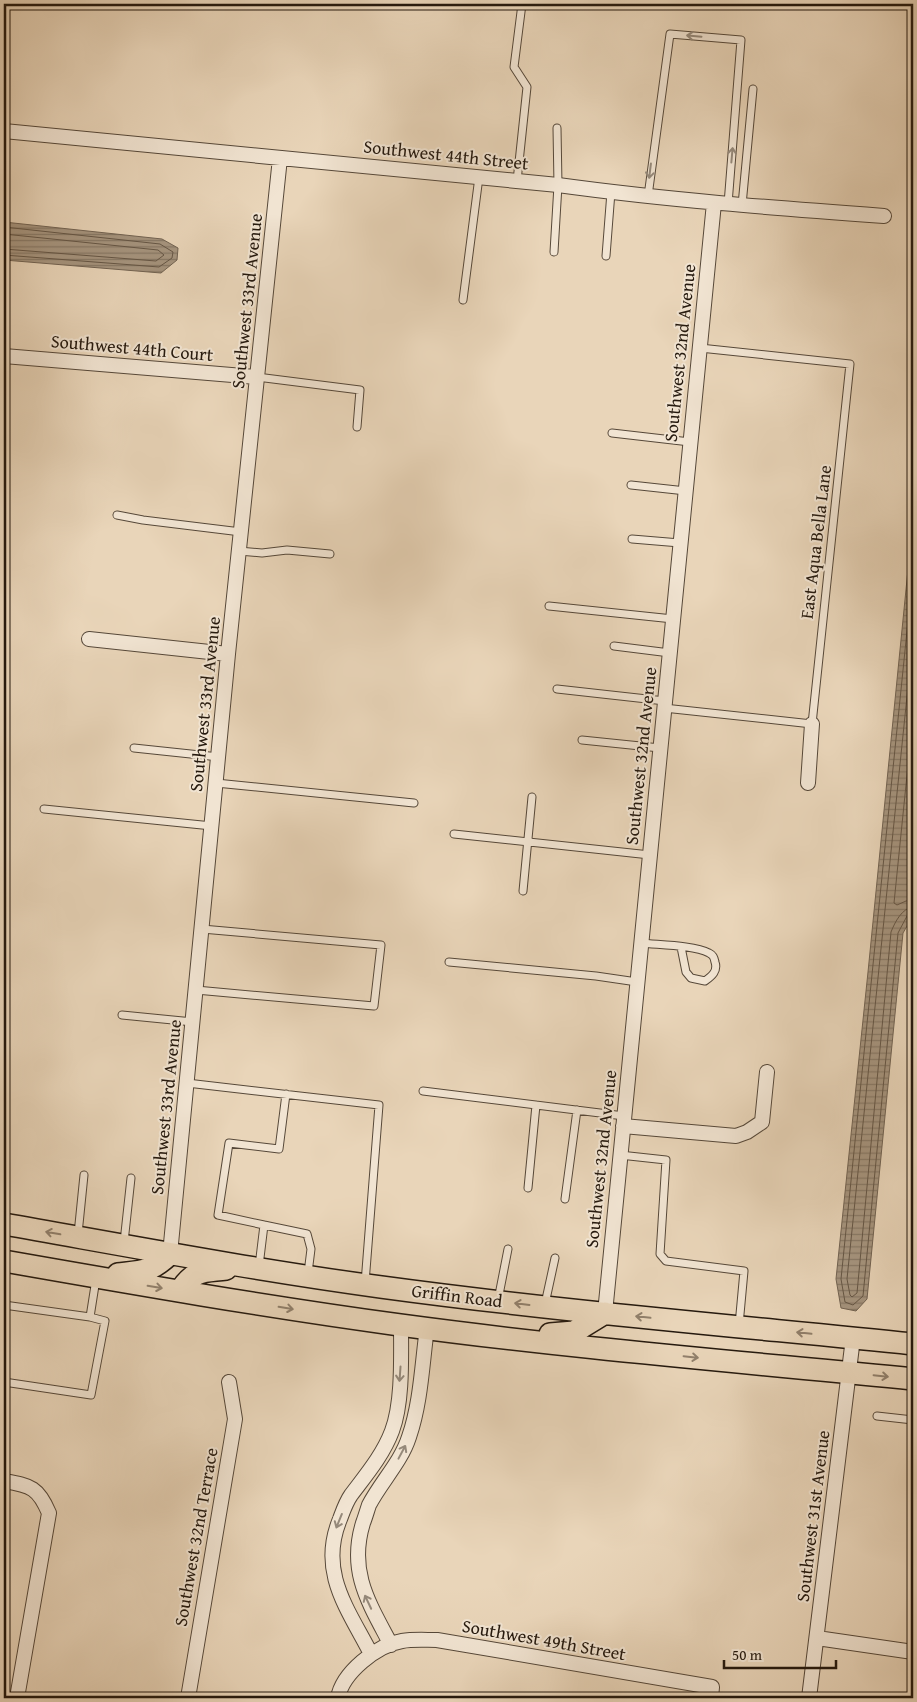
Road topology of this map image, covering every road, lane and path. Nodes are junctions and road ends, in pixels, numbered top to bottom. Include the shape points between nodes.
1 (522, 4) edge
2 (753, 89) dead end
3 (557, 128) dead end
4 (4, 131) edge
5 (280, 158) junction
6 (479, 177) junction
7 (517, 180) junction
8 (558, 185) junction
9 (611, 192) junction
10 (648, 196) junction
11 (721, 204) junction
12 (742, 205) junction
13 (884, 216) dead end
14 (554, 252) dead end
15 (606, 256) dead end
16 (463, 300) dead end
17 (700, 348) junction
18 (4, 356) edge
19 (258, 377) junction
20 (357, 427) dead end
21 (612, 433) dead end
22 (690, 442) junction
23 (631, 485) dead end
24 (686, 491) junction
25 (116, 515) dead end
26 (241, 532) junction
27 (632, 539) dead end
28 (680, 543) junction
29 (239, 551) junction
30 (330, 554) dead end
31 (549, 606) dead end
32 (673, 619) junction
33 (89, 639) dead end
34 (614, 646) dead end
35 (670, 653) junction
36 (228, 654) junction
37 (557, 689) dead end
38 (665, 704) junction
39 (812, 724) junction
40 (582, 740) dead end
41 (134, 748) dead end
42 (660, 748) junction
43 (219, 756) junction
44 (216, 783) junction
45 (808, 783) dead end
46 (532, 797) dead end
47 (414, 803) dead end
48 (44, 809) dead end
49 (212, 826) junction
50 (454, 834) dead end
51 (528, 842) junction
52 (650, 855) junction
53 (523, 890) dead end
54 (202, 929) junction
55 (641, 942) junction
56 (681, 947) junction
57 (449, 962) dead end
58 (637, 982) junction
59 (196, 990) junction
60 (122, 1015) dead end
61 (193, 1022) junction
62 (767, 1072) dead end
63 (187, 1083) junction
64 (422, 1091) dead end
65 (286, 1094) junction
66 (536, 1105) junction
67 (577, 1110) junction
68 (624, 1121) junction
69 (620, 1155) junction
70 (84, 1175) dead end
71 (131, 1178) dead end
72 (528, 1188) dead end
73 (565, 1199) dead end
74 (4, 1224) edge
75 (264, 1225) junction
76 (78, 1237) junction
77 (123, 1245) junction
78 (508, 1249) dead end
79 (170, 1254) junction
80 (555, 1258) dead end
81 (4, 1261) edge
82 (252, 1267) junction
83 (308, 1276) junction
84 (96, 1277) junction
85 (364, 1284) junction
86 (180, 1290) junction
87 (498, 1301) junction
88 (4, 1305) edge
89 (545, 1306) junction
90 (605, 1313) junction
91 (90, 1317) junction
92 (401, 1325) junction
93 (739, 1327) junction
94 (427, 1328) junction
95 (515, 1338) junction
96 (853, 1338) junction
97 (913, 1344) edge
98 (850, 1372) junction
99 (913, 1379) edge
100 (4, 1382) edge
101 (229, 1382) dead end
102 (877, 1416) dead end
103 (913, 1420) edge
104 (4, 1481) edge
105 (817, 1638) junction
106 (391, 1645) junction
107 (913, 1652) edge
108 (371, 1654) junction
109 (711, 1693) edge
110 (17, 1698) edge
111 (188, 1698) edge
112 (338, 1698) edge
113 (809, 1698) edge

1 - 7 lane via 514,68 527,87
2 - 12 lane
3 - 8 lane
4 - 5 street, Southwest 44th Street
5 - 6 street, Southwest 44th Street
5 - 19 street, Southwest 33rd Avenue
6 - 7 street, Southwest 44th Street
6 - 16 lane
7 - 8 street, Southwest 44th Street
8 - 9 street, Southwest 44th Street
8 - 14 lane
9 - 10 street, Southwest 44th Street
9 - 15 lane
10 - 11 street, Southwest 44th Street
11 -> 10 lane via 741,40 670,34
11 - 12 street, Southwest 44th Street
11 - 17 street, Southwest 32nd Avenue
12 - 13 street, Southwest 44th Street
17 - 22 street, Southwest 32nd Avenue
17 - 39 lane, East Aqua Bella Lane via 850,364
18 - 19 street, Southwest 44th Court
19 - 20 lane via 360,390
19 - 26 street, Southwest 33rd Avenue
21 - 22 lane
22 - 24 street, Southwest 32nd Avenue
23 - 24 lane
24 - 28 street, Southwest 32nd Avenue
25 - 26 lane
26 - 29 street, Southwest 33rd Avenue
27 - 28 lane
28 - 32 street, Southwest 32nd Avenue
29 - 30 lane via 287,550
29 - 36 street, Southwest 33rd Avenue
31 - 32 lane
32 - 35 street, Southwest 32nd Avenue
33 - 36 street
34 - 35 lane
35 - 38 street, Southwest 32nd Avenue
36 - 43 street, Southwest 33rd Avenue
37 - 38 lane
38 - 39 lane
38 - 42 street, Southwest 32nd Avenue
39 - 45 street
40 - 42 lane
41 - 43 lane
42 - 52 street, Southwest 32nd Avenue
43 - 44 street, Southwest 33rd Avenue
44 - 47 lane
44 - 49 street, Southwest 33rd Avenue
46 - 51 lane
48 - 49 lane
49 - 54 street, Southwest 33rd Avenue
50 - 51 lane
51 - 52 lane
51 - 53 lane
52 - 55 street, Southwest 32nd Avenue
54 - 59 street, Southwest 33rd Avenue
54 - 59 lane via 381,945 374,1006
55 - 56 lane
55 - 58 street, Southwest 32nd Avenue
56 - 56 lane via 699,949 714,957 716,966 712,976 705,981 691,978 686,972
57 - 58 lane
58 - 68 street, Southwest 32nd Avenue
59 - 61 street, Southwest 33rd Avenue
60 - 61 lane
61 - 63 street, Southwest 33rd Avenue
62 - 68 street via 762,1122 736,1136
63 - 65 lane
63 - 79 street, Southwest 33rd Avenue
64 - 66 lane
65 - 75 lane via 279,1149 229,1143 218,1215
65 - 85 lane via 380,1105
66 - 67 lane
66 - 72 lane
67 - 68 lane
67 - 73 lane
68 - 69 street, Southwest 32nd Avenue
69 - 90 street, Southwest 32nd Avenue
69 - 93 lane via 666,1160 660,1254 666,1261 744,1271
70 - 76 lane
71 - 77 lane
76 -> 74 main road, Griffin Road
75 - 82 lane
75 - 83 lane via 307,1234 311,1249
76 - 77 main road, Griffin Road
77 - 79 main road, Griffin Road
78 - 87 lane
79 - 82 main road, Griffin Road
79 - 84 main road via 144,1271
80 - 89 lane
81 - 84 main road, Griffin Road
82 - 83 main road, Griffin Road
82 - 86 main road via 200,1273 189,1278
83 - 85 main road, Griffin Road
84 -> 86 main road, Griffin Road
84 - 91 lane
85 - 87 main road, Griffin Road
86 -> 92 main road, Griffin Road
89 -> 87 main road, Griffin Road
88 - 91 lane
89 - 90 main road, Griffin Road
93 -> 90 main road, Griffin Road
90 - 95 main road via 574,1332
91 - 100 lane via 104,1322 91,1394
92 - 94 main road, Griffin Road
92 -> 108 street via 398,1397 392,1430 384,1448 350,1496 336,1530 331,1554 342,1600
96 -> 93 main road, Griffin Road
94 - 95 main road, Griffin Road
106 -> 94 street via 366,1598 359,1575 358,1548 369,1506 409,1438
95 -> 98 main road, Griffin Road
96 - 97 main road, Griffin Road
96 - 98 street, Southwest 31st Avenue
98 -> 99 main road, Griffin Road
98 - 105 street, Southwest 31st Avenue
101 - 111 street, Southwest 32nd Terrace via 235,1418
102 - 103 lane
104 - 110 street via 26,1485 42,1496 49,1513
105 - 107 street
105 - 113 street, Southwest 31st Avenue
106 - 108 street, Southwest 49th Street
106 - 109 street, Southwest 49th Street via 417,1639 437,1640
108 - 112 street via 352,1670

